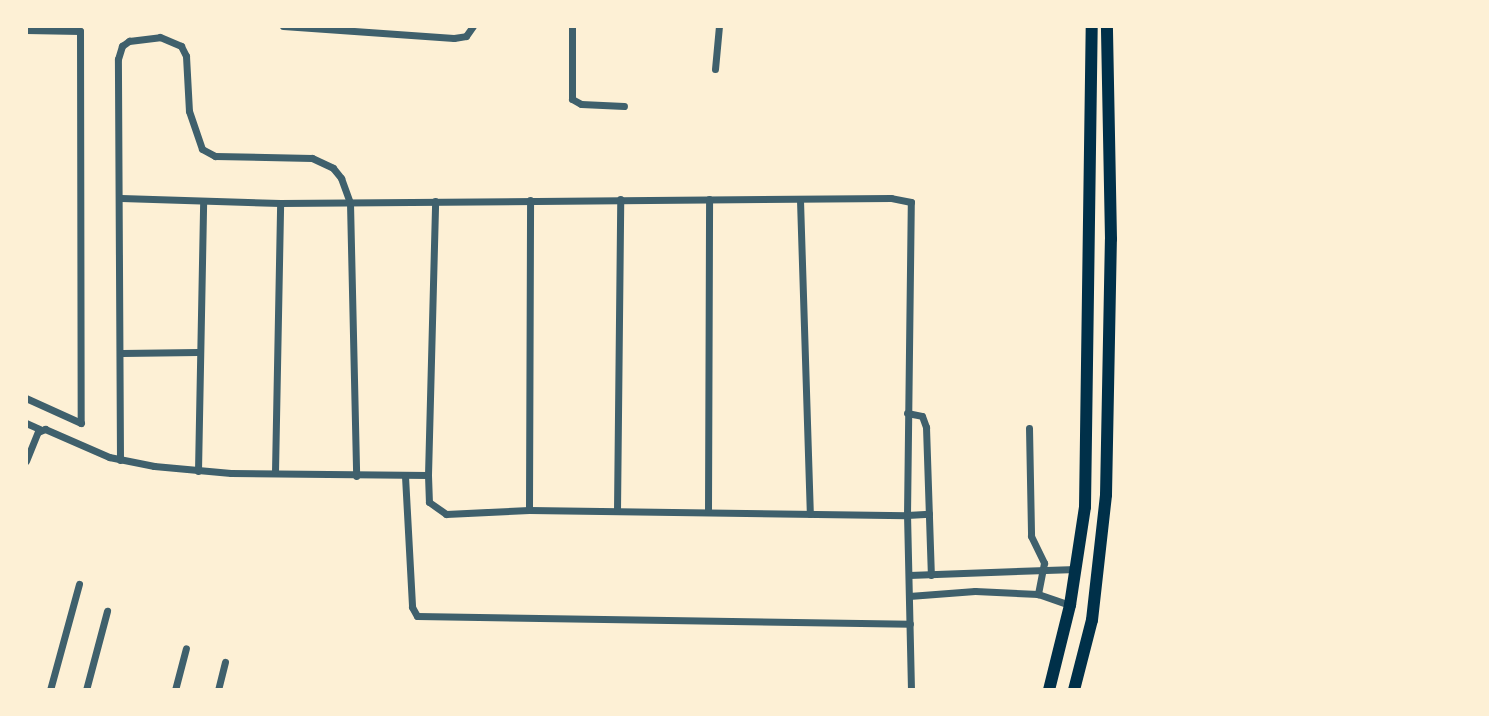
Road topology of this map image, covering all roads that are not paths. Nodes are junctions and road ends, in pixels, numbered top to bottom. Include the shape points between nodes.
1 (284, 26) edge
2 (473, 26) edge
3 (572, 26) edge
4 (719, 26) edge
5 (1092, 26) edge
6 (1107, 26) edge
7 (330, 29) edge
8 (26, 30) edge
9 (715, 69) dead end
10 (624, 106) dead end
11 (121, 198) junction
12 (620, 199) junction
13 (709, 199) junction
14 (800, 200) junction
15 (435, 201) junction
16 (530, 201) junction
17 (203, 202) junction
18 (280, 203) junction
19 (350, 203) junction
20 (198, 352) junction
21 (122, 353) junction
22 (26, 398) edge
23 (907, 413) junction
24 (26, 423) edge
25 (1030, 428) dead end
26 (40, 431) junction
27 (27, 459) edge
28 (120, 460) junction
29 (198, 471) junction
30 (275, 472) junction
31 (428, 475) junction
32 (356, 476) junction
33 (405, 476) junction
34 (528, 510) junction
35 (617, 511) junction
36 (708, 512) junction
37 (810, 514) junction
38 (929, 514) junction
39 (907, 515) junction
40 (1077, 569) junction
41 (1043, 572) junction
42 (909, 575) junction
43 (931, 575) junction
44 (79, 584) dead end
45 (1038, 594) junction
46 (909, 596) junction
47 (1070, 605) junction
48 (107, 611) dead end
49 (910, 624) junction
50 (186, 648) dead end
51 (225, 662) dead end
52 (50, 690) edge
53 (86, 690) edge
54 (176, 690) edge
55 (218, 690) edge
56 (911, 690) edge
57 (1049, 690) edge
58 (1074, 690) edge

1 - 7 street
2 - 7 street via 466,36 454,38
3 - 10 street via 572,99 581,104
4 - 9 street
5 - 40 highway via 1085,507
6 - 58 highway via 1111,239 1106,495 1092,620
8 - 22 street via 80,31 81,423
11 - 17 street
11 - 19 street via 118,59 122,46 141,36 160,37 181,46 189,70 189,111 202,149 215,156 322,161 341,178
11 - 21 street
12 - 13 street
12 - 16 street
12 - 35 street
13 - 14 street
13 - 36 street
14 - 23 street via 891,198 911,202
14 - 37 street
15 - 16 street
15 - 19 street
15 - 31 street
16 - 34 street
17 - 18 street
17 - 20 street
18 - 19 street
18 - 30 street
19 - 32 street
20 - 21 street
20 - 29 street
21 - 28 street
23 - 38 street via 922,416 926,427
23 - 39 street
24 - 26 street
25 - 41 street via 1031,536 1043,557
26 - 27 street
26 - 28 street
28 - 29 street
29 - 30 street
30 - 32 street
31 - 33 street
31 - 34 street via 429,502 446,514
32 - 33 street
33 - 49 street via 412,607 417,616
34 - 35 street
35 - 36 street
36 - 37 street
37 - 39 street
38 - 39 street
38 - 43 street
39 - 42 street
40 - 41 street
40 - 47 highway
41 - 43 street
41 - 45 street
42 - 43 street
42 - 46 street
44 - 52 street
45 - 46 street via 975,590
45 - 47 street
46 - 49 street
47 - 57 highway
48 - 53 street
49 - 56 street
50 - 54 street
51 - 55 street

